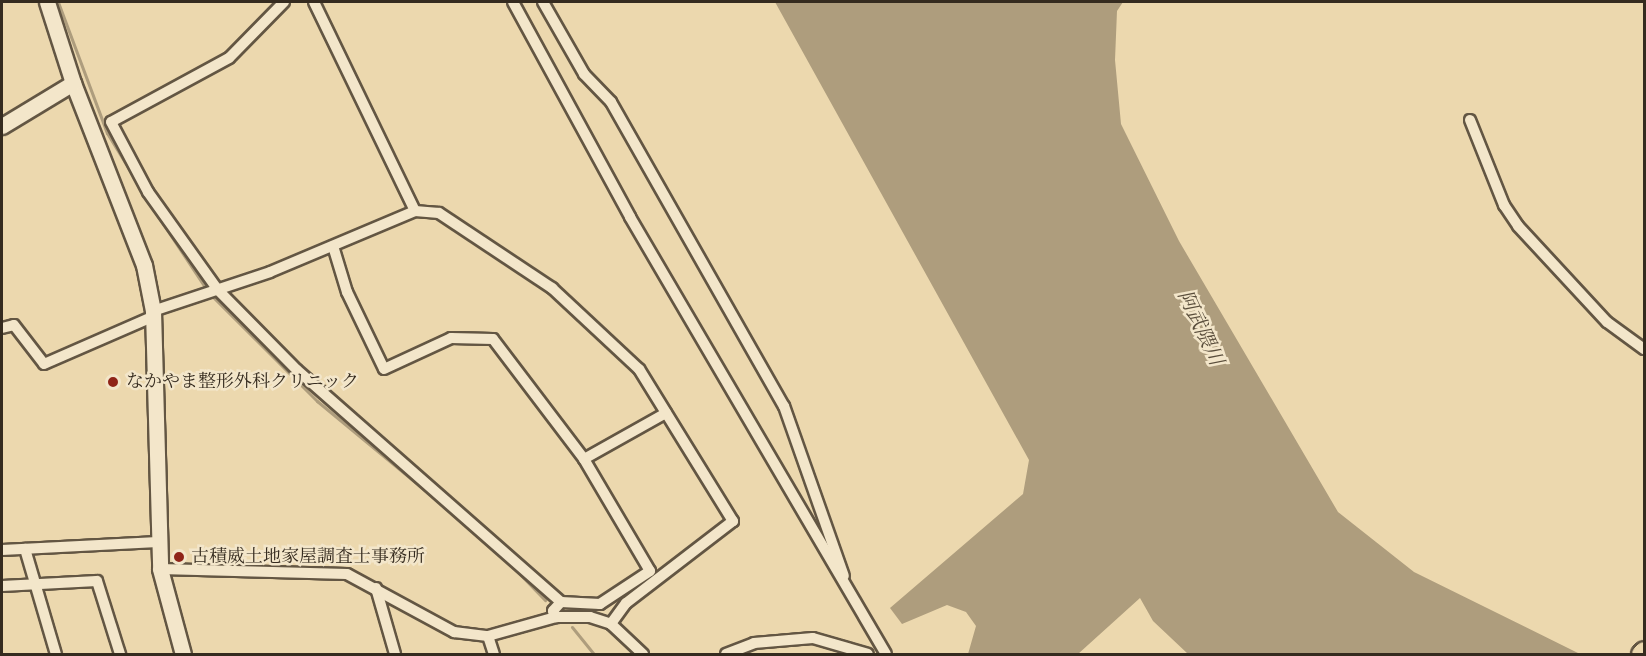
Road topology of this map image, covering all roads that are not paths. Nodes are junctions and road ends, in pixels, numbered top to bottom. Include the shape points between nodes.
1 (47, 2) edge
2 (284, 2) edge
3 (314, 2) edge
4 (513, 2) edge
5 (543, 2) edge
6 (72, 82) junction
7 (1470, 120) dead end
8 (2, 126) edge
9 (415, 211) junction
10 (333, 246) junction
11 (218, 290) junction
12 (153, 314) junction
13 (2, 328) edge
14 (1644, 349) edge
15 (666, 413) junction
16 (584, 459) junction
17 (158, 542) junction
18 (25, 549) junction
19 (2, 550) edge
20 (160, 569) junction
21 (36, 585) junction
22 (2, 586) edge
23 (376, 588) junction
24 (561, 602) junction
25 (855, 604) junction
26 (556, 617) junction
27 (611, 624) junction
28 (488, 636) junction
29 (1644, 651) edge
30 (56, 654) edge
31 (120, 654) edge
32 (183, 654) edge
33 (395, 654) edge
34 (494, 654) edge
35 (643, 654) edge
36 (726, 654) edge
37 (868, 654) edge
38 (886, 654) edge
39 (1641, 654) edge

1 - 6 street
2 - 11 street via 229,58 111,123 148,192
3 - 9 street
4 - 25 street via 630,217
5 - 25 street via 584,74 611,102 784,406
6 - 8 street
6 - 12 street via 144,265
7 - 14 street via 1504,205 1518,226 1607,322
9 - 10 street
9 - 15 street via 439,213 565,298 639,369
10 - 11 street
10 - 16 street via 347,292 384,369 451,338 493,339
11 - 12 street
11 - 24 street via 297,370
12 - 13 street via 44,364 14,325
12 - 17 street
15 - 16 street
15 - 27 street via 733,521 626,603
16 - 24 street via 650,571 600,604
17 - 18 street
17 - 20 street
18 - 19 street
18 - 21 street
20 - 23 street via 347,574
20 - 32 street
21 - 22 street
21 - 30 street
21 - 31 street via 97,581
23 - 28 street via 454,632
23 - 33 street
24 - 26 street via 553,611
25 - 38 street
26 - 27 street via 590,617
26 - 28 street
27 - 35 street
28 - 34 street
29 - 39 highway
36 - 37 street via 754,643 813,638

